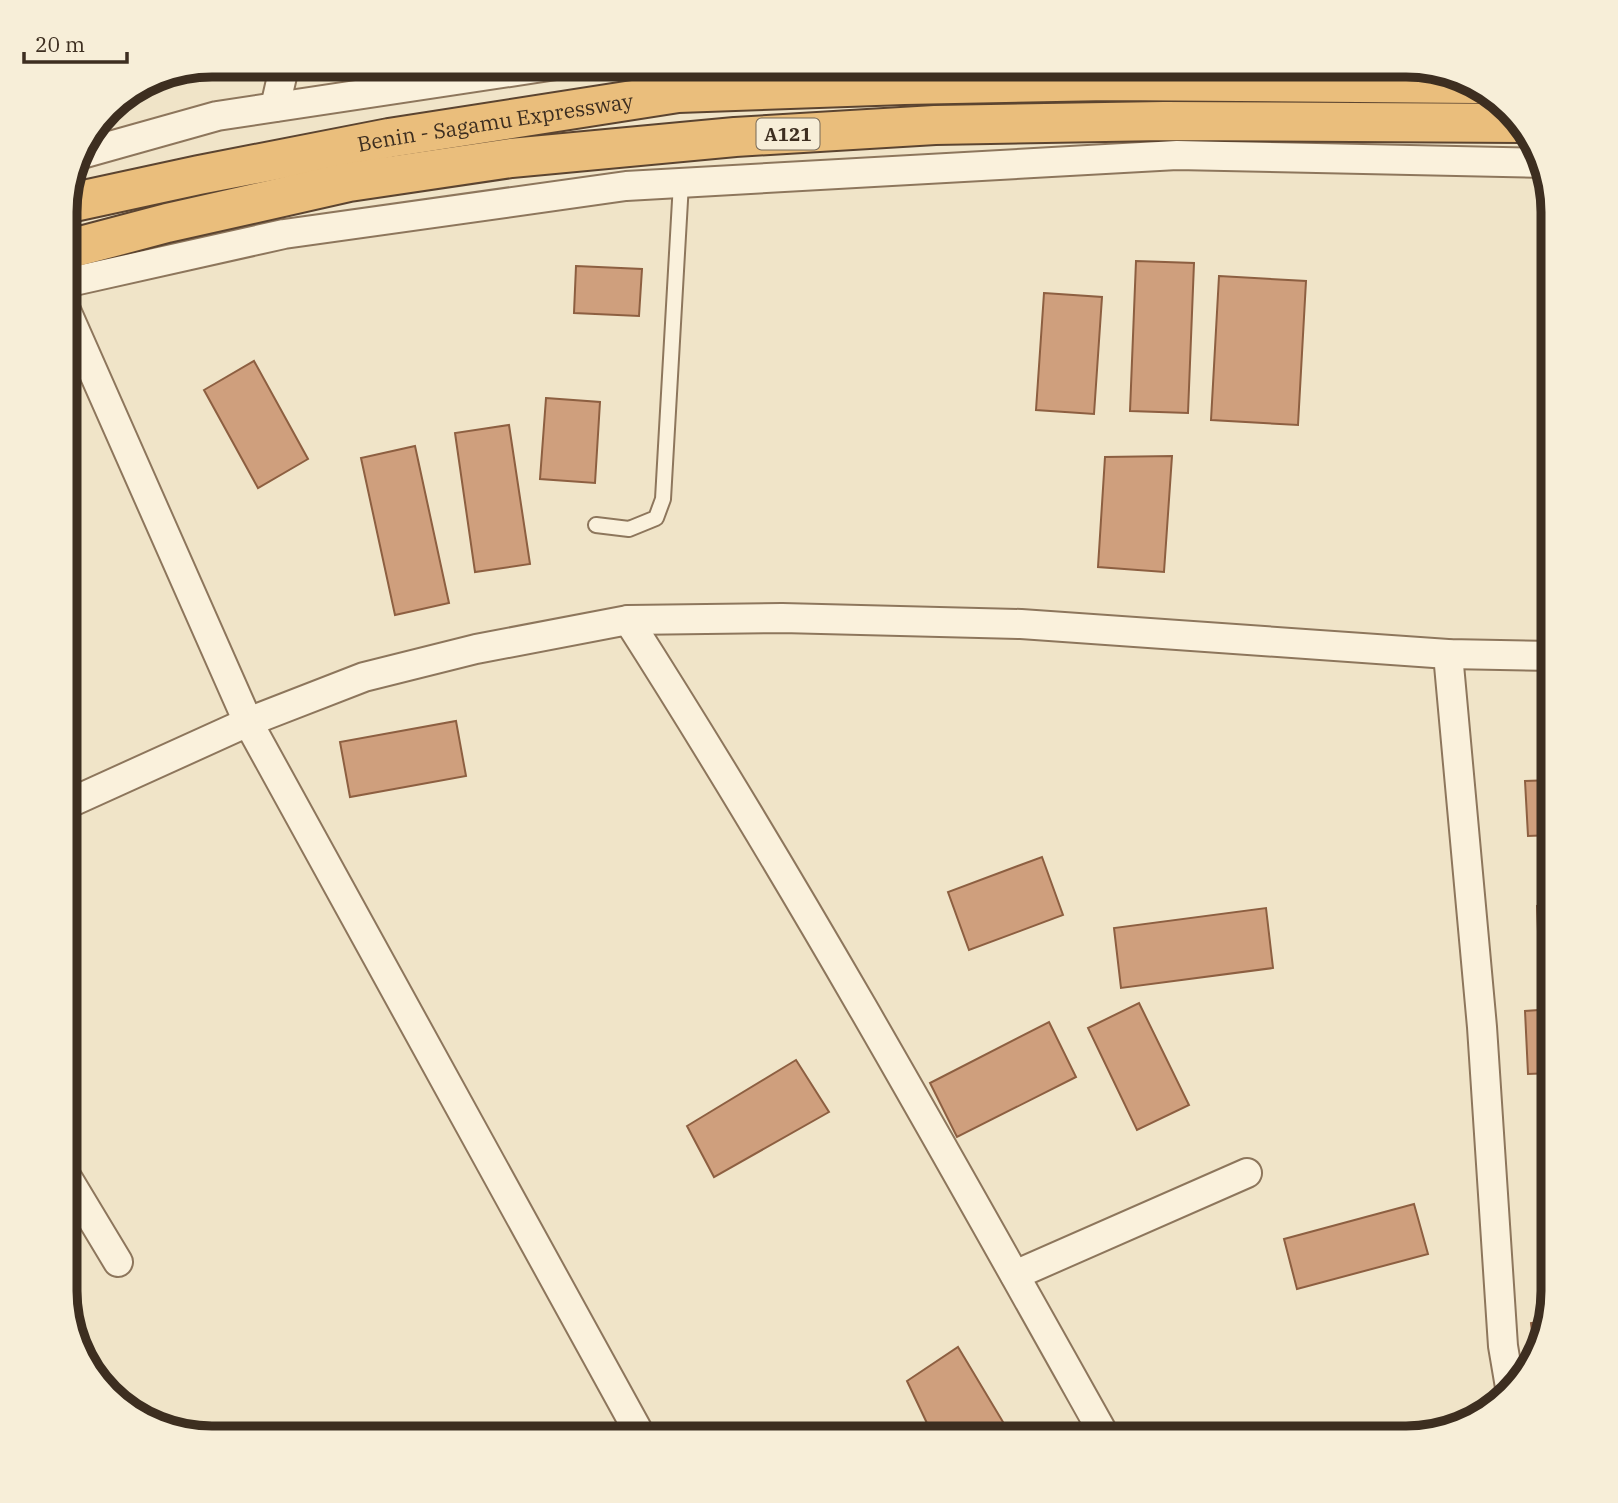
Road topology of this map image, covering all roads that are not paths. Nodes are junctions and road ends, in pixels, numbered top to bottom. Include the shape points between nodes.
1 (282, 77) edge
2 (476, 77) edge
3 (1447, 84) edge
4 (275, 107) junction
5 (1506, 123) edge
6 (91, 151) edge
7 (1532, 163) edge
8 (681, 183) junction
9 (77, 201) edge
10 (77, 247) edge
11 (77, 280) edge
12 (77, 335) edge
13 (596, 525) dead end
14 (628, 620) junction
15 (1448, 654) junction
16 (1541, 656) edge
17 (247, 722) junction
18 (77, 799) edge
19 (1247, 1174) dead end
20 (77, 1194) edge
21 (118, 1262) dead end
22 (1015, 1275) junction
23 (1508, 1378) edge
24 (635, 1426) edge
25 (1099, 1426) edge

1 - 4 street
2 - 4 street
3 - 9 highway, Benin - Sagamu Expressway / A121 via 1109,81 678,93 389,138
4 - 6 street via 217,116
5 - 10 highway, A121 via 962,124 735,137 511,158 349,182
7 - 8 street via 1177,155
8 - 11 street via 626,186 284,234
8 - 13 lane via 663,499 656,518 629,529
12 - 17 street
14 - 15 street via 782,618 1021,624
14 - 17 street via 476,649 364,677
14 - 22 street via 721,766
15 - 16 street
15 - 23 street
17 - 18 street
17 - 24 street
19 - 22 street
20 - 21 street
22 - 25 street

